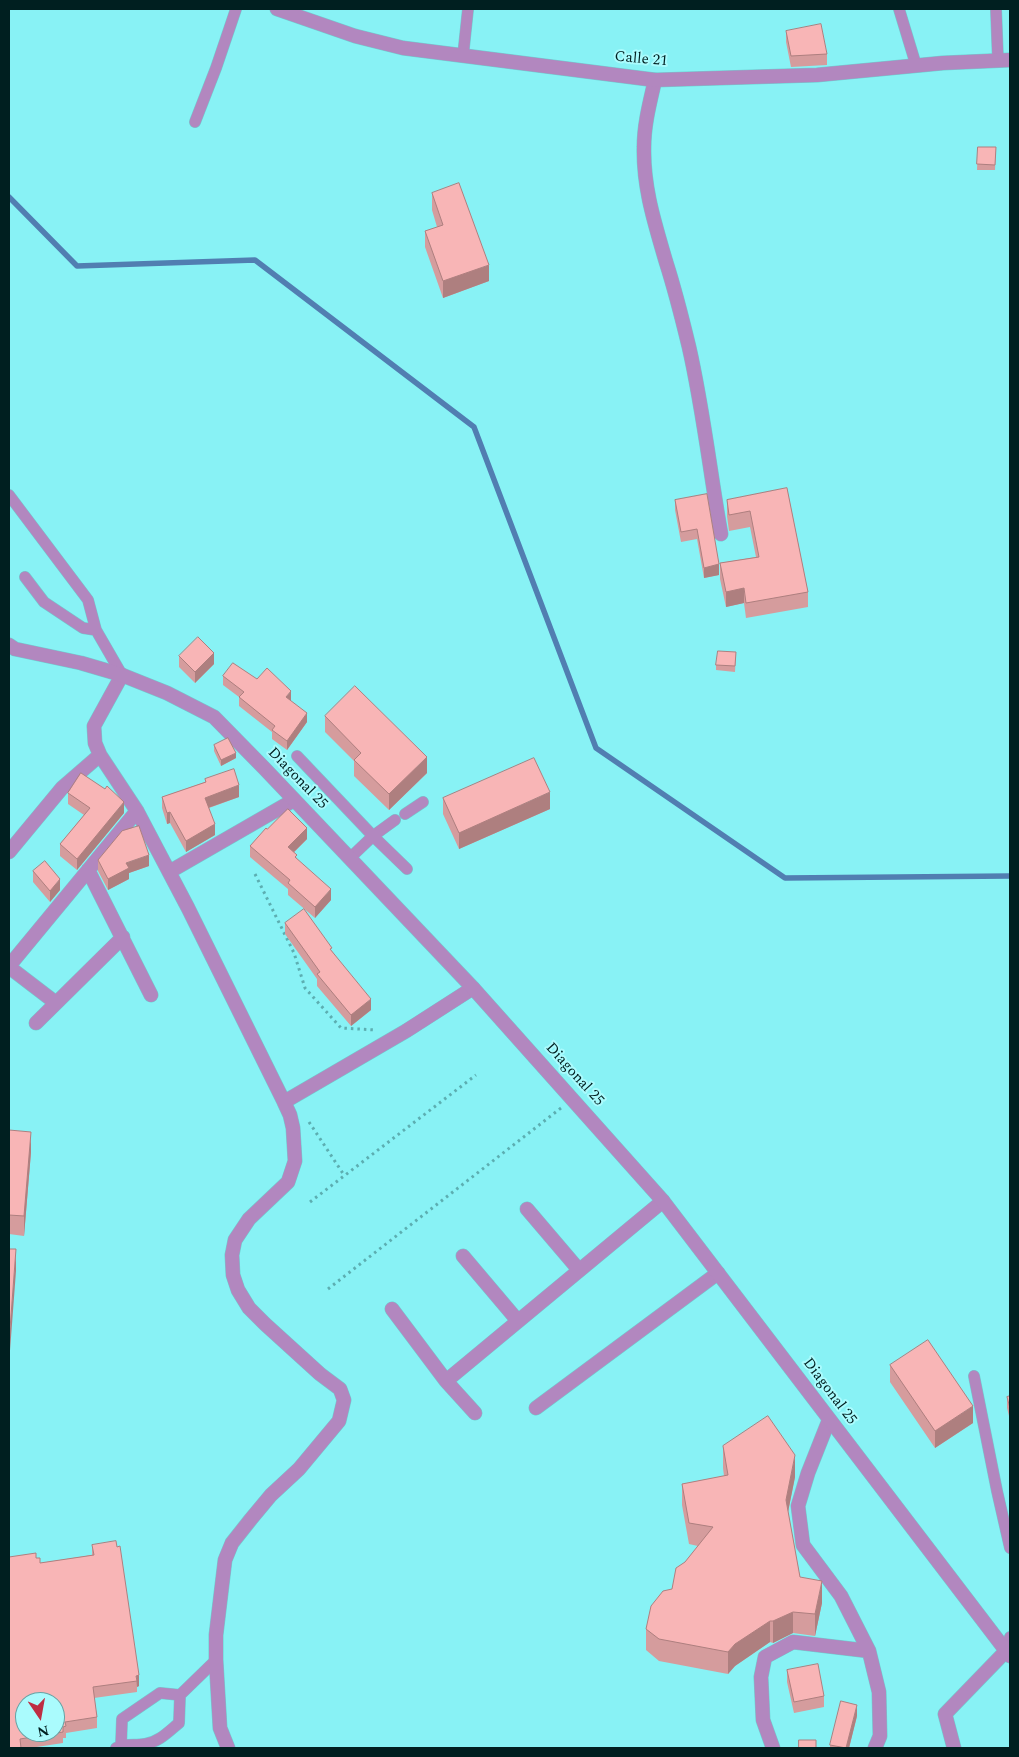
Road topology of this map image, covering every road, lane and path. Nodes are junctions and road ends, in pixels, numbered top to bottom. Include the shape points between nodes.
1 (236, 9) edge
2 (277, 9) edge
3 (468, 9) edge
4 (899, 9) edge
5 (996, 9) edge
6 (463, 56) junction
7 (1004, 60) edge
8 (916, 65) junction
9 (655, 80) junction
10 (195, 122) dead end
11 (9, 495) edge
12 (721, 534) dead end
13 (25, 577) dead end
14 (96, 630) junction
15 (9, 645) edge
16 (122, 675) junction
17 (100, 755) junction
18 (297, 756) dead end
19 (294, 800) junction
20 (423, 802) dead end
21 (137, 811) junction
22 (372, 836) junction
23 (9, 852) edge
24 (350, 858) junction
25 (407, 869) dead end
26 (88, 870) junction
27 (169, 872) junction
28 (256, 874) dead end
29 (122, 937) junction
30 (9, 967) edge
31 (474, 988) junction
32 (151, 995) dead end
33 (56, 1003) junction
34 (36, 1023) dead end
35 (378, 1030) dead end
36 (476, 1076) dead end
37 (573, 1098) junction
38 (284, 1102) junction
39 (308, 1120) dead end
40 (344, 1175) junction
41 (663, 1201) junction
42 (310, 1202) dead end
43 (527, 1209) dead end
44 (464, 1256) dead end
45 (579, 1270) junction
46 (718, 1273) junction
47 (328, 1289) dead end
48 (392, 1309) dead end
49 (518, 1321) junction
50 (974, 1376) dead end
51 (446, 1380) junction
52 (536, 1408) dead end
53 (476, 1413) dead end
54 (829, 1420) junction
55 (1010, 1548) edge
56 (1010, 1637) edge
57 (869, 1652) junction
58 (1008, 1654) edge
59 (216, 1660) junction
60 (180, 1695) junction
61 (119, 1747) edge
62 (228, 1748) edge
63 (773, 1748) edge
64 (875, 1748) edge
65 (954, 1748) edge

1 - 10 lane
2 - 6 street, Calle 21 via 355,36 403,48
3 - 6 lane
4 - 8 lane
5 - 7 lane
6 - 9 street, Calle 21
7 - 8 street, Calle 21
8 - 9 street, Calle 21 via 817,75
9 - 12 street via 645,129 647,192 689,348
11 - 14 lane via 88,600
13 - 14 lane via 44,602 83,628
14 - 16 lane
15 - 16 street, Diagonal 25
16 - 17 street via 94,726
16 - 19 street, Diagonal 25 via 214,717
17 - 21 street
17 - 23 street via 62,788
18 - 22 lane
19 - 24 street, Diagonal 25
19 - 27 street
20 - 22 lane
21 - 26 street
21 - 27 street
22 - 24 lane
22 - 25 lane
24 - 31 street, Diagonal 25
26 - 29 street
26 - 30 street
27 - 38 street
28 - 35 path via 294,953 305,988 341,1028
29 - 32 street
29 - 33 street
30 - 33 street
31 - 37 street, Diagonal 25
31 - 38 street
33 - 34 street
36 - 40 path
37 - 41 street, Diagonal 25
37 - 47 path
38 - 59 street via 293,1128 295,1161 288,1182 249,1219 235,1240 233,1275 249,1308 340,1389 344,1400 339,1421 232,1543 225,1560
39 - 40 path
40 - 42 path
41 - 45 street
41 - 46 street, Diagonal 25
43 - 45 street
44 - 49 street
45 - 49 street
46 - 52 street
46 - 54 street, Diagonal 25
48 - 51 street
49 - 51 street
50 - 55 lane
51 - 53 street
54 - 57 street via 798,1506 803,1545 841,1596
54 - 58 street, Diagonal 25
56 - 58 lane
57 - 63 street via 793,1642 765,1657 761,1677 763,1720
57 - 64 street via 879,1692 880,1736
58 - 65 street via 945,1714
59 - 60 lane
59 - 62 street via 220,1728
60 - 61 lane via 160,1693 122,1719
60 - 61 lane via 179,1723 160,1739

